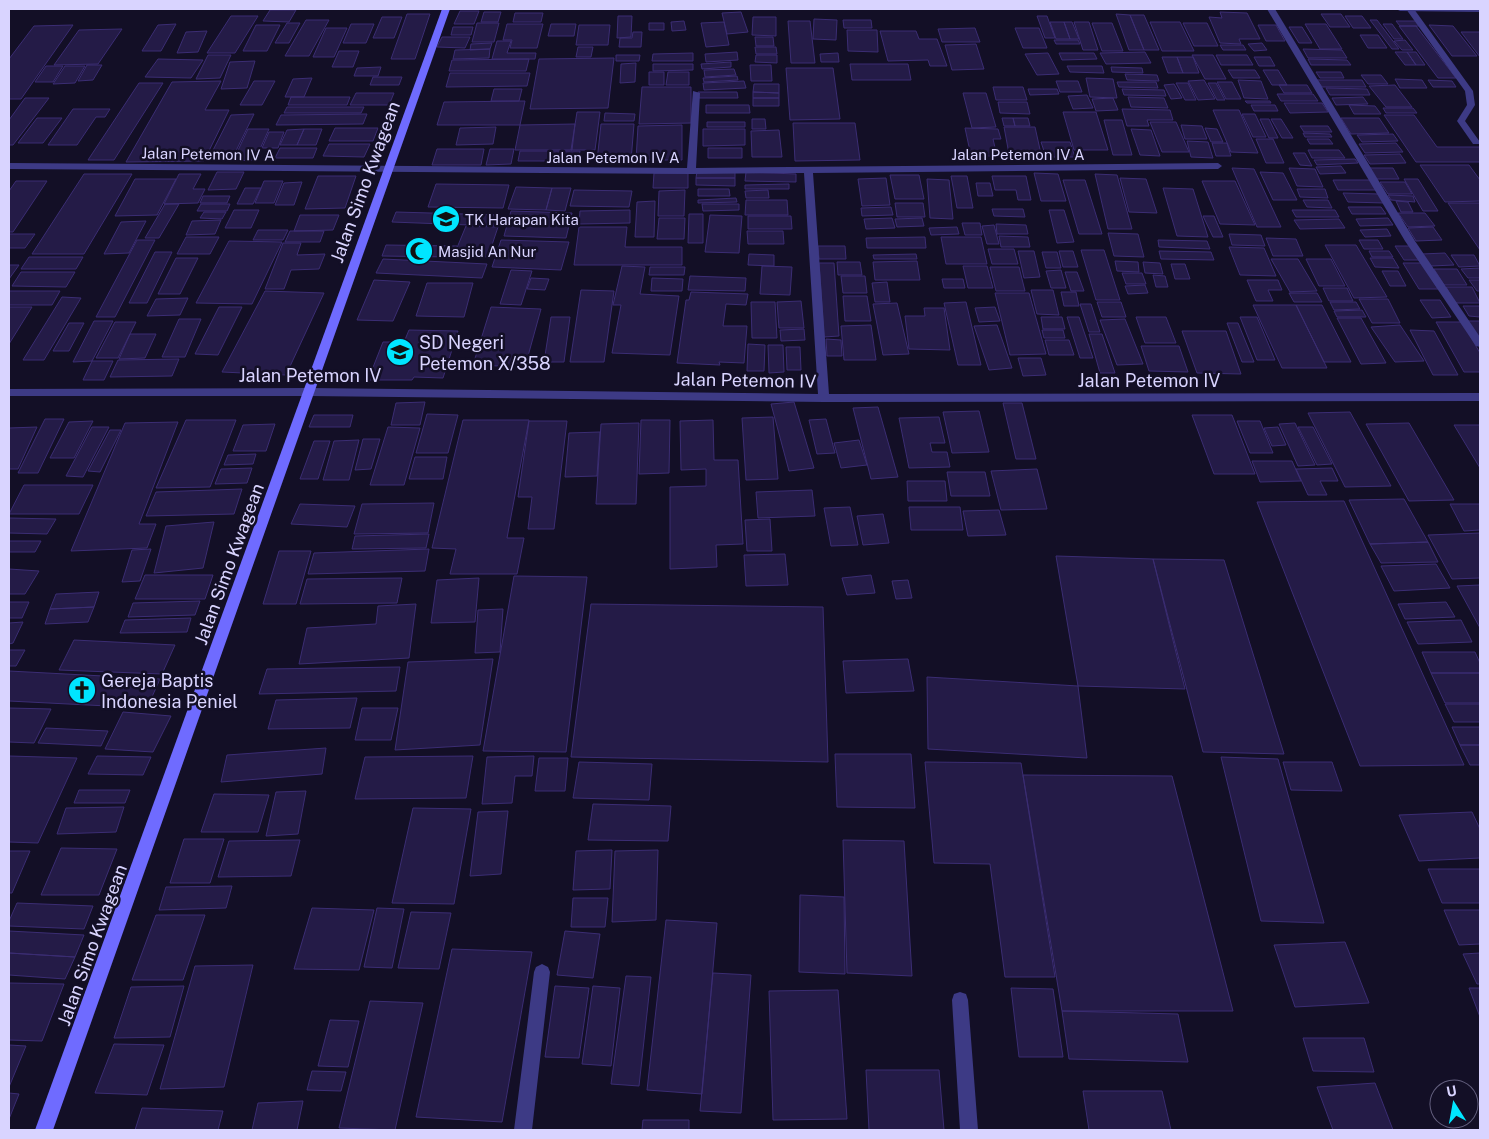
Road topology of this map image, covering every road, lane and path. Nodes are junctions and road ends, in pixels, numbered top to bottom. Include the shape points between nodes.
1 (446, 9) edge
2 (1271, 9) edge
3 (1400, 9) edge
4 (1410, 9) edge
5 (1480, 10) edge
6 (696, 93) dead end
7 (1476, 142) dead end
8 (9, 166) edge
9 (1218, 166) dead end
10 (389, 169) junction
11 (808, 169) junction
12 (691, 172) junction
13 (1480, 344) edge
14 (309, 392) junction
15 (9, 393) edge
16 (1480, 396) edge
17 (824, 398) junction
18 (542, 972) dead end
19 (960, 1000) dead end
20 (44, 1130) edge
21 (523, 1130) edge
22 (969, 1130) edge

1 - 10 street, Jalan Simo Kwagean
2 - 13 street via 1410,241
3 - 4 street
4 - 5 street
4 - 7 street via 1469,91 1472,104 1461,121
6 - 12 street
8 - 10 street, Jalan Petemon IV A
9 - 11 street, Jalan Petemon IV A
10 - 12 street, Jalan Petemon IV A
10 - 14 street, Jalan Simo Kwagean
11 - 12 street, Jalan Petemon IV A
11 - 17 street
14 - 15 street, Jalan Petemon IV
14 - 17 street, Jalan Petemon IV
14 - 20 street, Jalan Simo Kwagean
16 - 17 street, Jalan Petemon IV
18 - 21 street
19 - 22 street

